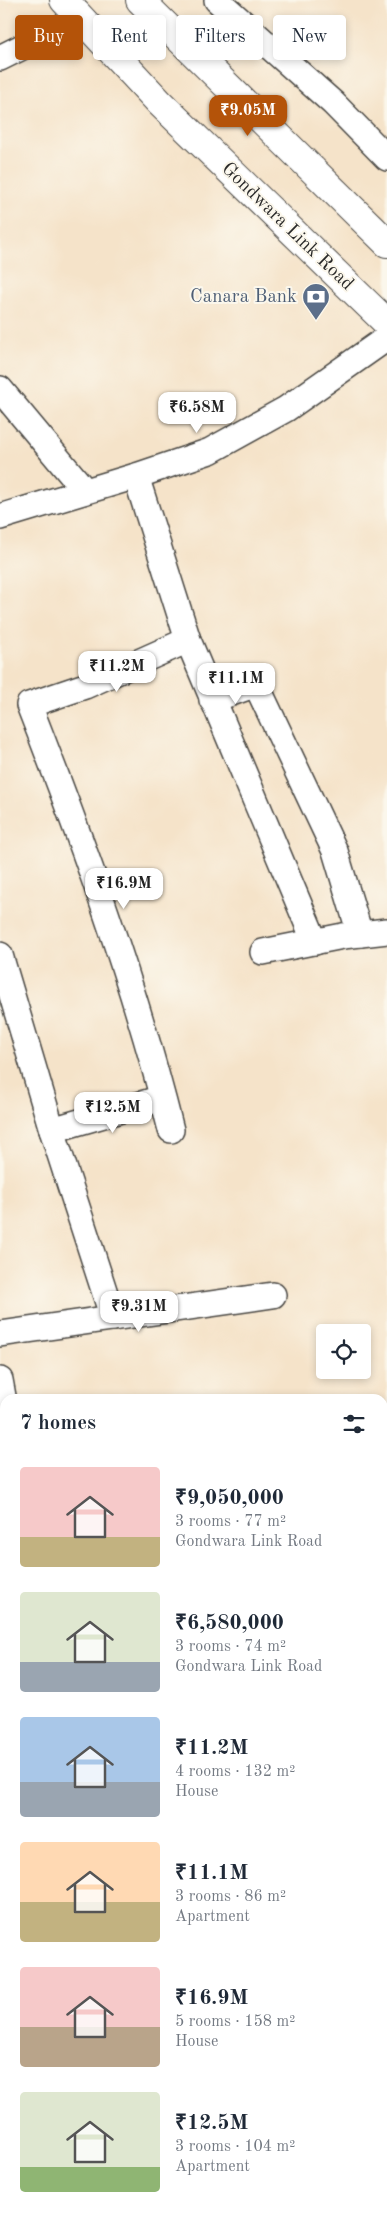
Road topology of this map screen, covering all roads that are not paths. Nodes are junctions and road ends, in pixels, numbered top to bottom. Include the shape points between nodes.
1 (140, 0) edge
2 (217, 0) edge
3 (72, 9) edge
4 (0, 58) edge
5 (387, 158) edge
6 (387, 243) edge
7 (387, 324) edge
8 (387, 338) edge
9 (0, 389) edge
10 (136, 476) junction
11 (85, 491) junction
12 (0, 516) edge
13 (188, 640) junction
14 (212, 700) junction
15 (387, 931) edge
16 (360, 934) junction
17 (315, 942) junction
18 (263, 952) dead end
19 (0, 954) edge
20 (162, 1098) junction
21 (52, 1130) junction
22 (170, 1130) dead end
23 (273, 1295) dead end
24 (113, 1318) junction
25 (0, 1334) edge
26 (0, 1380) edge
27 (3, 1394) edge

1 - 6 street
2 - 5 street via 333,103
3 - 4 street
3 - 7 street, Gondwara Link Road via 160,103
8 - 10 street via 286,408 210,451
9 - 11 street
10 - 11 street
10 - 13 street
11 - 12 street
13 - 14 street
13 - 20 street via 85,686 29,705 95,884
14 - 16 street via 256,684 335,851
14 - 17 street
15 - 16 street
16 - 17 street
17 - 18 street
19 - 21 street
20 - 21 street
20 - 22 street
21 - 24 street
23 - 24 street
24 - 25 street
26 - 27 street

